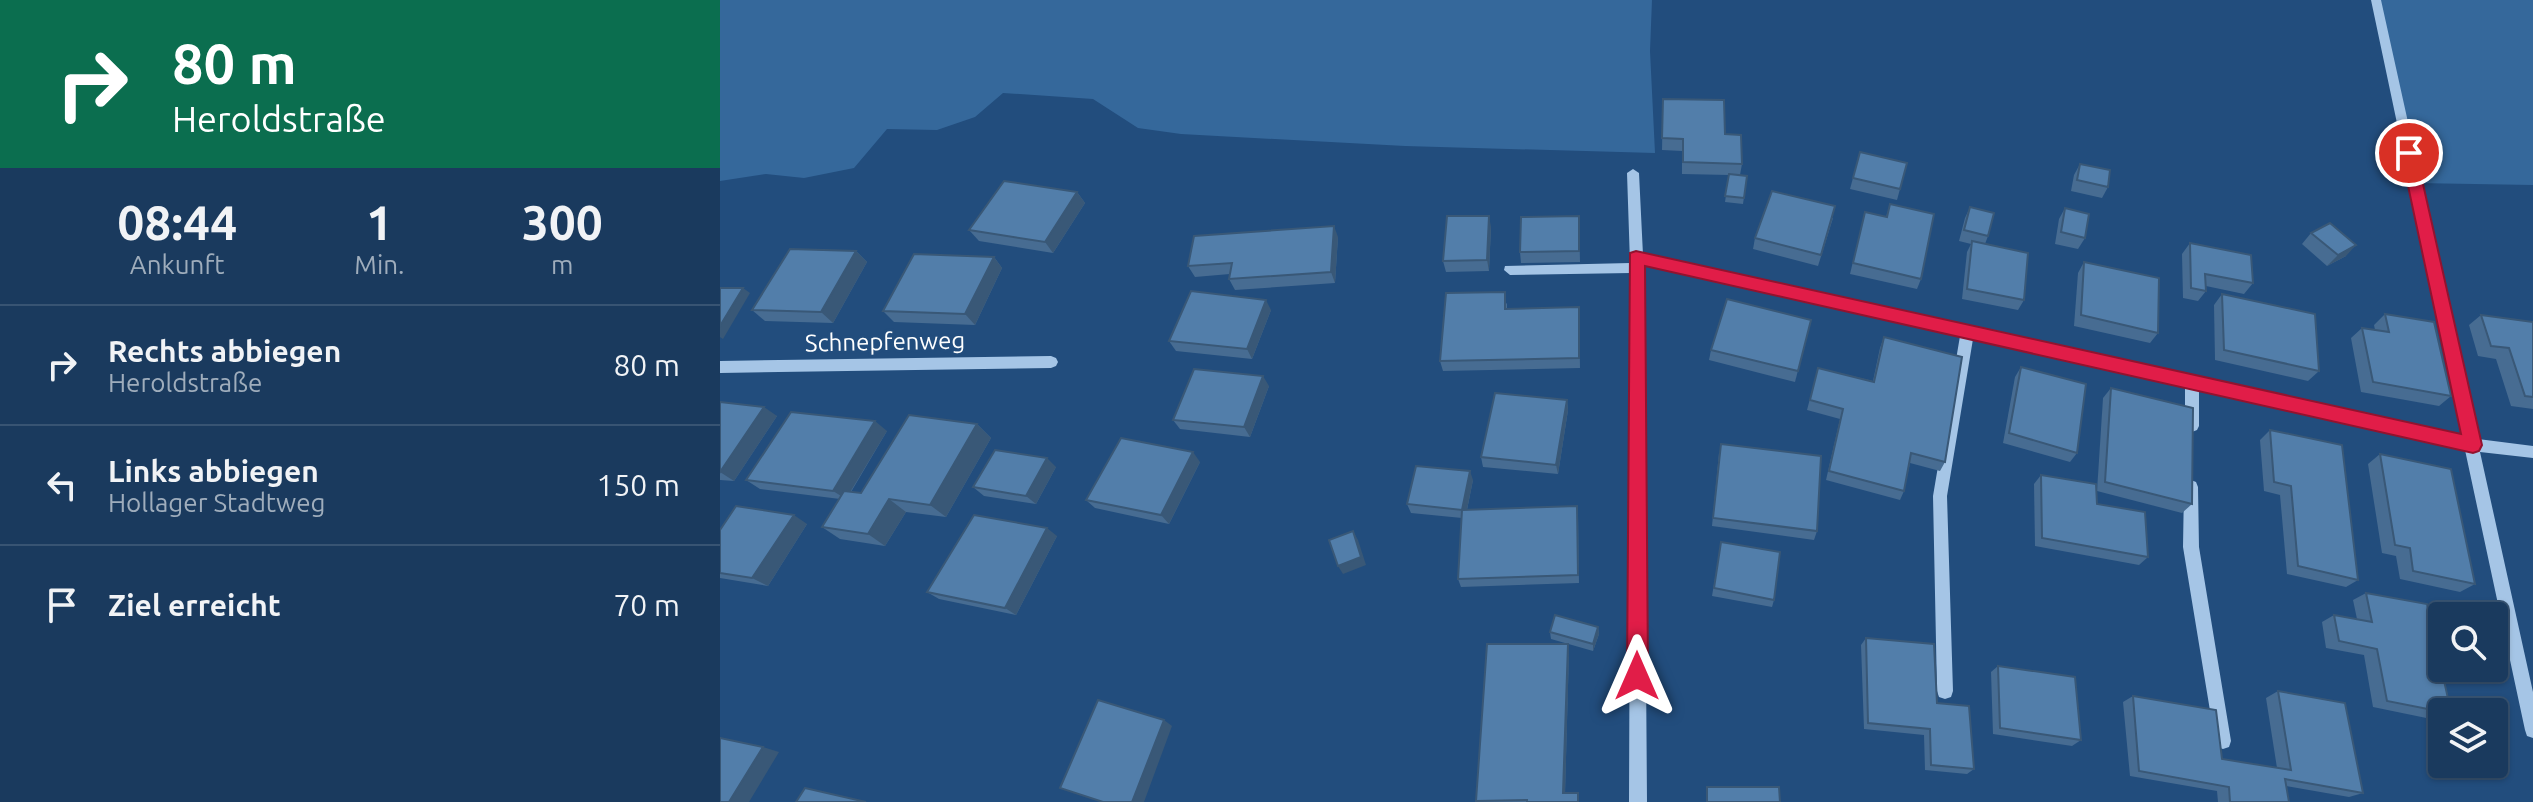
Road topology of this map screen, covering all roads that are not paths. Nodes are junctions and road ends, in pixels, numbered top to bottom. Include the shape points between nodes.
1 (2376, 0) edge
2 (1633, 173) dead end
3 (1636, 263) junction
4 (1510, 270) dead end
5 (1967, 332) junction
6 (1051, 362) dead end
7 (720, 367) edge
8 (2192, 382) junction
9 (2192, 442) edge
10 (2473, 445) junction
11 (2533, 452) edge
12 (2191, 472) edge
13 (1945, 691) dead end
14 (2533, 730) edge
15 (2223, 741) edge
16 (1638, 802) edge

1 - 10 street
2 - 3 street
3 - 4 street
3 - 5 street
3 - 16 street
5 - 8 street
5 - 13 street via 1940,496
6 - 7 street, Schnepfenweg
8 - 9 street
8 - 10 street
10 - 11 street
10 - 14 street
12 - 15 street via 2191,547

